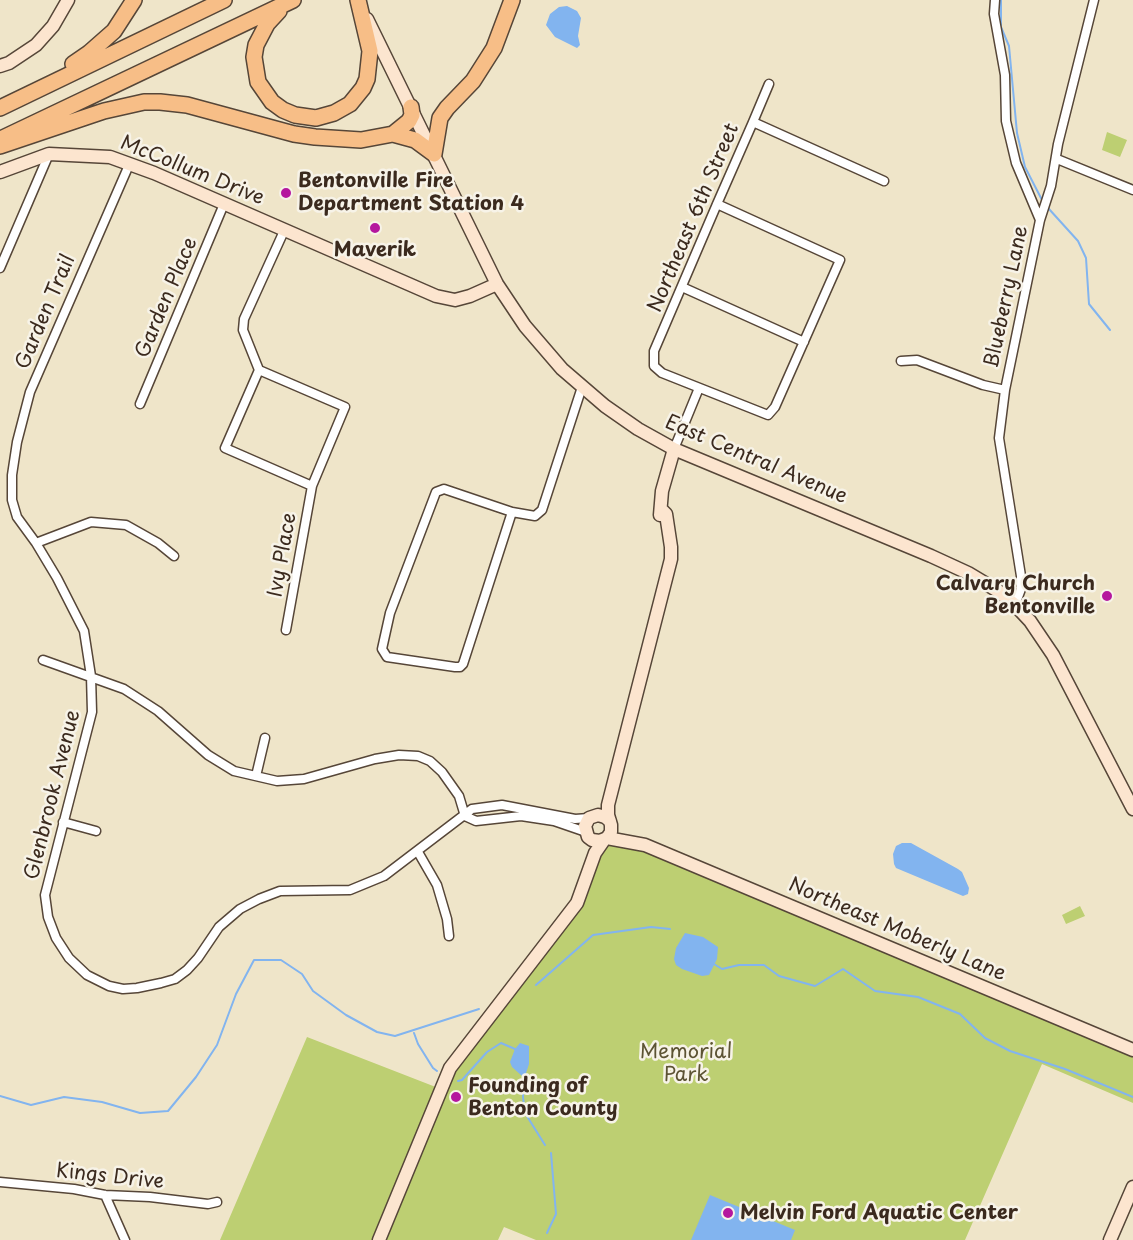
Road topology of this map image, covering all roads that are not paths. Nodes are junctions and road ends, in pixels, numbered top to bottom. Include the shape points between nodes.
1 (68, 0) edge
2 (134, 0) edge
3 (224, 0) edge
4 (293, 0) edge
5 (358, 0) edge
6 (512, 0) edge
7 (995, 0) edge
8 (1095, 0) edge
9 (0, 66) edge
10 (769, 84) dead end
11 (5, 106) edge
12 (411, 107) junction
13 (753, 122) junction
14 (393, 134) junction
15 (0, 139) edge
16 (0, 146) edge
17 (49, 154) junction
18 (434, 154) junction
19 (1057, 159) junction
20 (129, 165) junction
21 (0, 172) edge
22 (884, 182) dead end
23 (1133, 190) edge
24 (224, 204) junction
25 (717, 204) junction
26 (1040, 220) junction
27 (284, 231) junction
28 (0, 268) edge
29 (497, 284) junction
30 (682, 287) junction
31 (804, 342) junction
32 (901, 361) dead end
33 (259, 370) junction
34 (582, 387) junction
35 (699, 388) junction
36 (1005, 390) junction
37 (140, 404) dead end
38 (674, 449) junction
39 (312, 486) junction
40 (661, 509) junction
41 (512, 512) junction
42 (36, 543) junction
43 (174, 556) dead end
44 (1015, 605) junction
45 (286, 630) dead end
46 (43, 660) dead end
47 (92, 676) junction
48 (265, 738) dead end
49 (256, 776) junction
50 (1133, 809) edge
51 (465, 816) junction
52 (591, 817) junction
53 (63, 822) junction
54 (610, 823) junction
55 (96, 831) dead end
56 (587, 834) junction
57 (606, 839) junction
58 (645, 845) junction
59 (418, 852) junction
60 (584, 883) junction
61 (449, 936) dead end
62 (1133, 1050) edge
63 (0, 1182) edge
64 (1133, 1187) edge
65 (105, 1195) junction
66 (217, 1202) dead end
67 (125, 1240) edge
68 (379, 1240) edge
69 (1110, 1240) edge

1 - 9 street via 36,45
2 - 11 highway via 114,31 89,53
3 - 11 highway
4 - 5 highway via 260,35 255,70 264,93 277,106 295,115 316,118 350,104 367,79 370,51
4 - 15 highway
5 - 12 street, East Central Avenue
6 - 18 highway via 494,48 441,118
7 - 26 street via 1005,75 1006,121 1016,163
8 - 19 street, Blueberry Lane
10 - 13 street, Northeast 6th Street
12 - 14 highway via 409,121
12 - 18 street, East Central Avenue
13 - 22 street
13 - 25 street, Northeast 6th Street
14 - 16 highway via 361,140 315,137 187,105 152,102 104,111
14 - 18 highway via 415,140
17 - 20 street, McCollum Drive via 110,157
17 - 21 street, McCollum Drive
17 - 28 street
18 - 29 street, East Central Avenue
19 - 23 street
19 - 26 street, Blueberry Lane
20 - 24 street, McCollum Drive
20 - 42 street, Garden Trail via 51,341 22,419 12,475 12,500 17,517
24 - 27 street, McCollum Drive
24 - 37 street, Garden Place
25 - 30 street, Northeast 6th Street
25 - 31 street via 840,260
26 - 36 street, Blueberry Lane
27 - 29 street, McCollum Drive via 436,296 454,300
27 - 33 street via 244,319 243,330
29 - 34 street, East Central Avenue via 533,336
30 - 31 street
30 - 35 street, Northeast 6th Street via 654,351 654,366
31 - 35 street via 768,415
32 - 36 street via 917,360
33 - 39 street, Ivy Place via 345,407
33 - 39 street via 225,448
34 - 38 street, East Central Avenue via 638,429
34 - 41 street via 542,510 535,516
35 - 38 street
36 - 44 street, Blueberry Lane via 999,438 1021,576
38 - 40 street
38 - 44 street, East Central Avenue via 968,573
39 - 45 street, Ivy Place
40 - 52 street via 660,570 601,803
40 - 54 street via 666,514 671,559 608,805
41 - 41 street via 444,489 436,492 390,613 382,649 387,657 455,667 463,664
42 - 43 street via 91,522 126,525
42 - 47 street, Glenbrook Avenue via 84,631
44 - 50 street, East Central Avenue via 1053,655
46 - 47 street
47 - 49 street via 124,689 158,711 208,755 234,771
47 - 53 street, Glenbrook Avenue via 92,712
48 - 49 street
49 - 51 street via 277,781 304,779 375,759 418,756 442,772 459,796
51 - 52 street via 472,809 502,805 574,819
51 - 56 street via 476,821 521,816 554,821
51 - 59 street, Glenbrook Avenue
52 - 54 street via 601,815
52 - 56 street via 585,826
53 - 55 street
53 - 59 street, Glenbrook Avenue via 45,895 48,917 69,958 87,975 123,989 176,978 198,958 219,927 259,899 280,891 350,890 384,876
54 - 57 street via 611,832
54 - 58 street, Northeast Moberly Lane
56 - 57 street via 596,841
56 - 60 street
57 - 58 street, Northeast Moberly Lane
57 - 60 street via 599,846
58 - 62 street, Northeast Moberly Lane
59 - 61 street via 437,885
60 - 68 street via 577,903 450,1068
63 - 65 street, Kings Drive
64 - 69 street
65 - 66 street, Kings Drive
65 - 67 street

